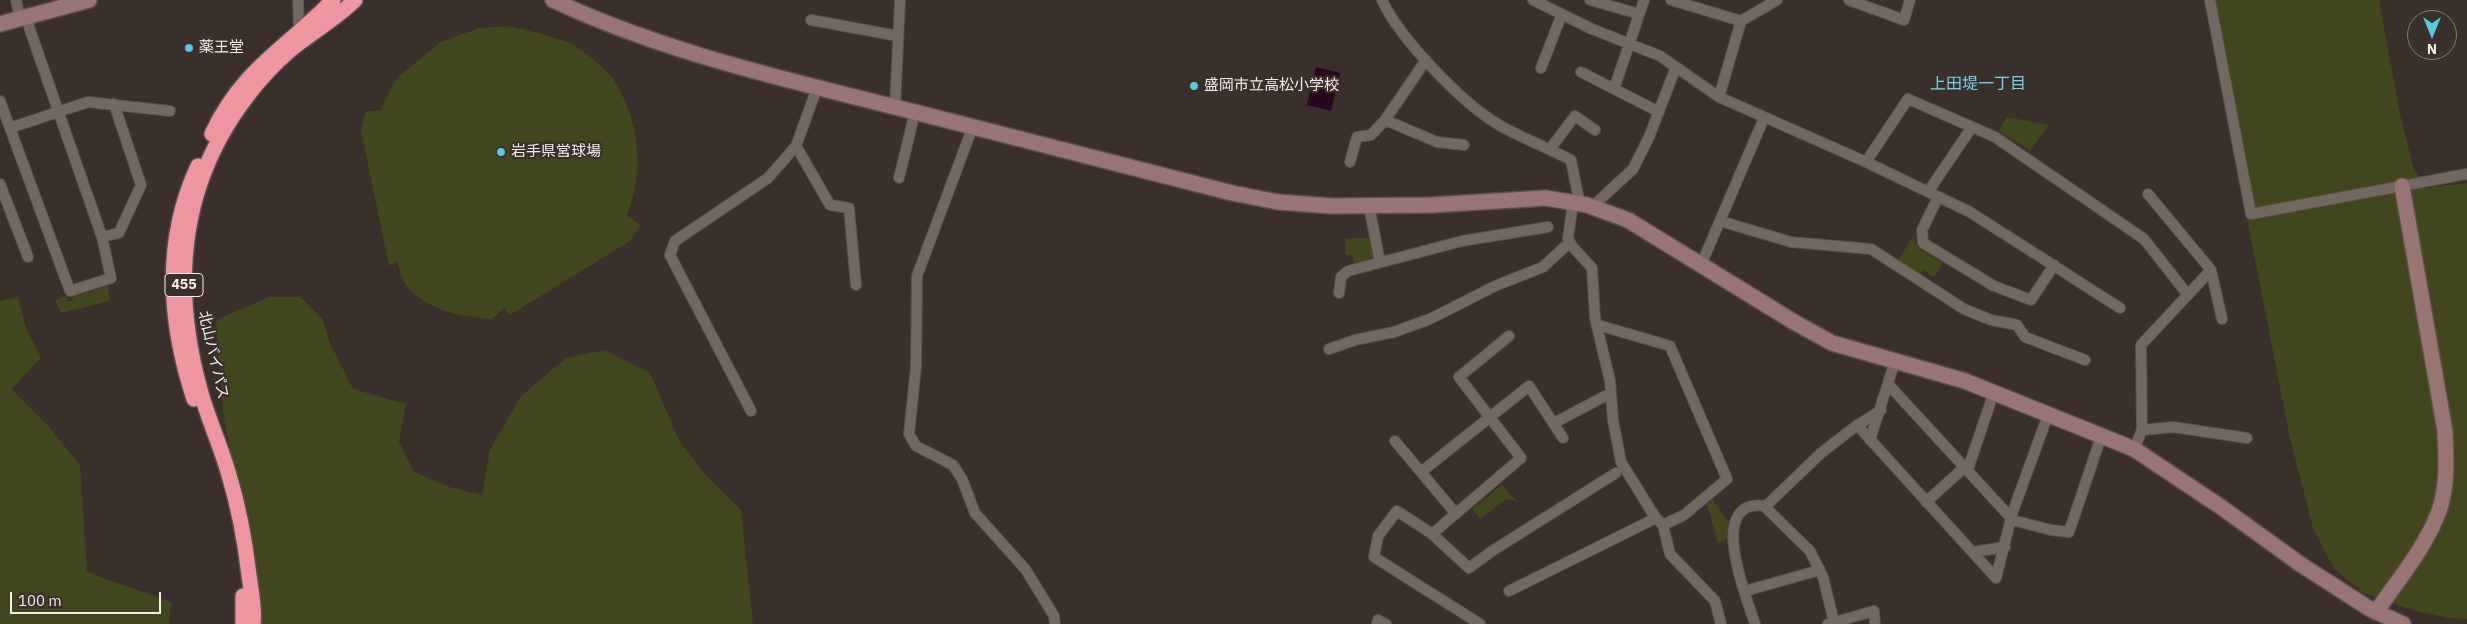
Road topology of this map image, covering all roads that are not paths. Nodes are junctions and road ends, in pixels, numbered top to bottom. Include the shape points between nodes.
1 (16, 0) edge
2 (89, 0) edge
3 (298, 0) edge
4 (333, 0) edge
5 (355, 0) edge
6 (553, 0) edge
7 (900, 0) edge
8 (1382, 0) edge
9 (1533, 0) edge
10 (1590, 0) edge
11 (1644, 0) edge
12 (1671, 0) edge
13 (1777, 0) edge
14 (1849, 0) edge
15 (1910, 0) edge
16 (2210, 0) edge
17 (1544, 3) edge
18 (1562, 14) junction
19 (1639, 14) junction
20 (24, 17) junction
21 (812, 20) dead end
22 (1741, 21) junction
23 (0, 24) edge
24 (299, 31) junction
25 (898, 36) junction
26 (1631, 44) junction
27 (1426, 60) junction
28 (1676, 67) junction
29 (1541, 68) dead end
30 (1582, 72) dead end
31 (817, 88) junction
32 (1614, 89) junction
33 (1719, 97) junction
34 (0, 101) edge
35 (114, 104) junction
36 (895, 107) junction
37 (170, 111) dead end
38 (58, 112) junction
39 (915, 112) junction
40 (1659, 112) junction
41 (1764, 118) junction
42 (1385, 120) junction
43 (973, 126) junction
44 (1972, 127) junction
45 (10, 128) junction
46 (1595, 130) dead end
47 (1464, 145) dead end
48 (796, 146) junction
49 (1550, 149) junction
50 (1350, 162) dead end
51 (1866, 162) junction
52 (2467, 174) edge
53 (899, 178) dead end
54 (0, 184) edge
55 (2402, 186) junction
56 (1928, 192) junction
57 (2148, 194) dead end
58 (1938, 197) junction
59 (1581, 203) junction
60 (1369, 206) junction
61 (1720, 221) junction
62 (1548, 227) dead end
63 (102, 237) junction
64 (1570, 242) junction
65 (28, 257) dead end
66 (1380, 262) junction
67 (1701, 265) junction
68 (2054, 265) junction
69 (2211, 270) junction
70 (856, 285) dead end
71 (1339, 293) dead end
72 (2188, 295) junction
73 (2120, 308) dead end
74 (2222, 319) dead end
75 (1598, 325) junction
76 (1509, 336) dead end
77 (1329, 349) dead end
78 (1895, 360) junction
79 (2085, 360) dead end
80 (1888, 384) junction
81 (1994, 392) junction
82 (1609, 394) junction
83 (1881, 410) junction
84 (751, 411) dead end
85 (2048, 415) junction
86 (1490, 418) junction
87 (1554, 423) junction
88 (1858, 425) junction
89 (2142, 430) junction
90 (2101, 437) junction
91 (1563, 438) dead end
92 (2247, 438) dead end
93 (1870, 440) junction
94 (1395, 441) dead end
95 (2134, 449) junction
96 (1967, 468) junction
97 (1421, 472) junction
98 (1616, 473) dead end
99 (1926, 502) junction
100 (1767, 506) junction
101 (1456, 514) junction
102 (2012, 519) junction
103 (1660, 521) junction
104 (1432, 534) junction
105 (2005, 547) junction
106 (1973, 552) junction
107 (1820, 570) junction
108 (1509, 591) dead end
109 (1745, 592) junction
110 (2377, 617) edge
111 (1831, 623) edge
112 (243, 624) edge
113 (254, 624) edge
114 (1055, 624) edge
115 (1377, 624) edge
116 (1386, 624) edge
117 (1480, 624) edge
118 (1721, 624) edge
119 (1755, 624) edge
120 (1875, 624) edge
121 (2402, 624) edge

1 - 20 street
2 - 20 street
3 - 24 street
4 - 24 highway, 北山バイパス / 455
5 - 113 highway, 北山バイパス / 455 via 273,66 228,124 204,170 191,216 184,262 184,308 188,335 201,393 243,528
6 - 31 street via 586,16 655,41
7 - 25 street
8 - 27 street
9 - 17 street
10 - 19 street
11 - 19 street
12 - 22 street
13 - 22 street
14 - 15 street via 1904,20
16 - 55 street via 2251,214
17 - 18 street
18 - 26 street
18 - 29 street
19 - 26 street
20 - 23 street
20 - 38 street
21 - 25 street
22 - 33 street
24 - 112 highway, 北山バイパス / 455 via 255,70 220,116 186,192 177,232 173,278 176,331 182,365 233,524 243,596
25 - 36 street
26 - 28 street via 1660,56
26 - 32 street
27 - 42 street
27 - 49 street via 1451,86 1498,124
28 - 33 street
28 - 40 street
30 - 32 street
31 - 36 street
31 - 48 street
32 - 40 street
33 - 41 street
34 - 45 street
35 - 37 street
35 - 38 street via 88,102
35 - 63 street via 141,185 118,233
36 - 39 street
38 - 45 street
38 - 63 street
39 - 43 street
39 - 53 street
40 - 59 street via 1633,169
41 - 51 street
41 - 61 street
42 - 47 street via 1437,142
42 - 50 street via 1371,136 1357,137
43 - 60 street via 1232,193 1278,202
43 - 114 street via 917,276 916,367 909,434 916,446 953,465 976,513 1026,570 1054,616
44 - 51 street via 1908,99
44 - 56 street
44 - 72 street via 1995,137 2144,239
45 - 63 street via 70,291 110,278
46 - 49 street via 1575,116
48 - 70 street via 830,205 849,208
48 - 84 street via 768,178 675,241 670,255
49 - 59 street via 1571,160
51 - 56 street
52 - 55 street
54 - 65 street
55 - 110 street via 2445,430 2447,468 2439,510 2419,550
56 - 58 street
57 - 69 street
58 - 68 street via 1970,212
58 - 68 street via 1922,230 1923,243 1994,286 2031,300
59 - 60 street via 1546,198
59 - 64 street via 1568,238
59 - 67 street via 1628,220
60 - 66 street
61 - 67 street
61 - 79 street via 1791,242 1871,249 1964,310 2017,325 2025,337
62 - 66 street via 1462,241
64 - 75 street via 1592,268
64 - 77 street via 1544,267 1495,286 1436,317
66 - 71 street via 1348,271 1341,277
67 - 78 street via 1832,342
68 - 73 street
69 - 72 street
69 - 74 street
72 - 89 street via 2141,345
75 - 82 street via 1610,381
75 - 103 street via 1670,346 1727,479 1684,515
76 - 86 street via 1459,378
78 - 80 street
78 - 81 street
80 - 83 street
80 - 96 street
81 - 85 street
81 - 96 street
82 - 87 street
82 - 103 street via 1621,462
83 - 88 street
83 - 93 street
85 - 90 street
85 - 102 street
86 - 87 street via 1529,386
86 - 97 street
86 - 101 street via 1521,458
87 - 91 street
88 - 93 street
88 - 100 street via 1820,454
89 - 92 street via 2173,427
89 - 95 street
90 - 95 street
90 - 102 street via 2069,532
93 - 99 street
94 - 97 street
95 - 110 street
96 - 99 street
96 - 102 street
97 - 101 street
98 - 104 street via 1469,568
99 - 106 street
100 - 107 street via 1765,508 1810,552
100 - 109 street via 1744,510 1734,522 1734,552
101 - 104 street
102 - 105 street
103 - 108 street
103 - 118 street via 1670,554 1715,601
104 - 117 street via 1397,511 1378,536 1374,557
105 - 106 street
105 - 106 street via 1996,578
107 - 109 street
107 - 111 street
109 - 119 street
110 - 121 street
111 - 120 street via 1874,612
115 - 116 street via 1378,620

